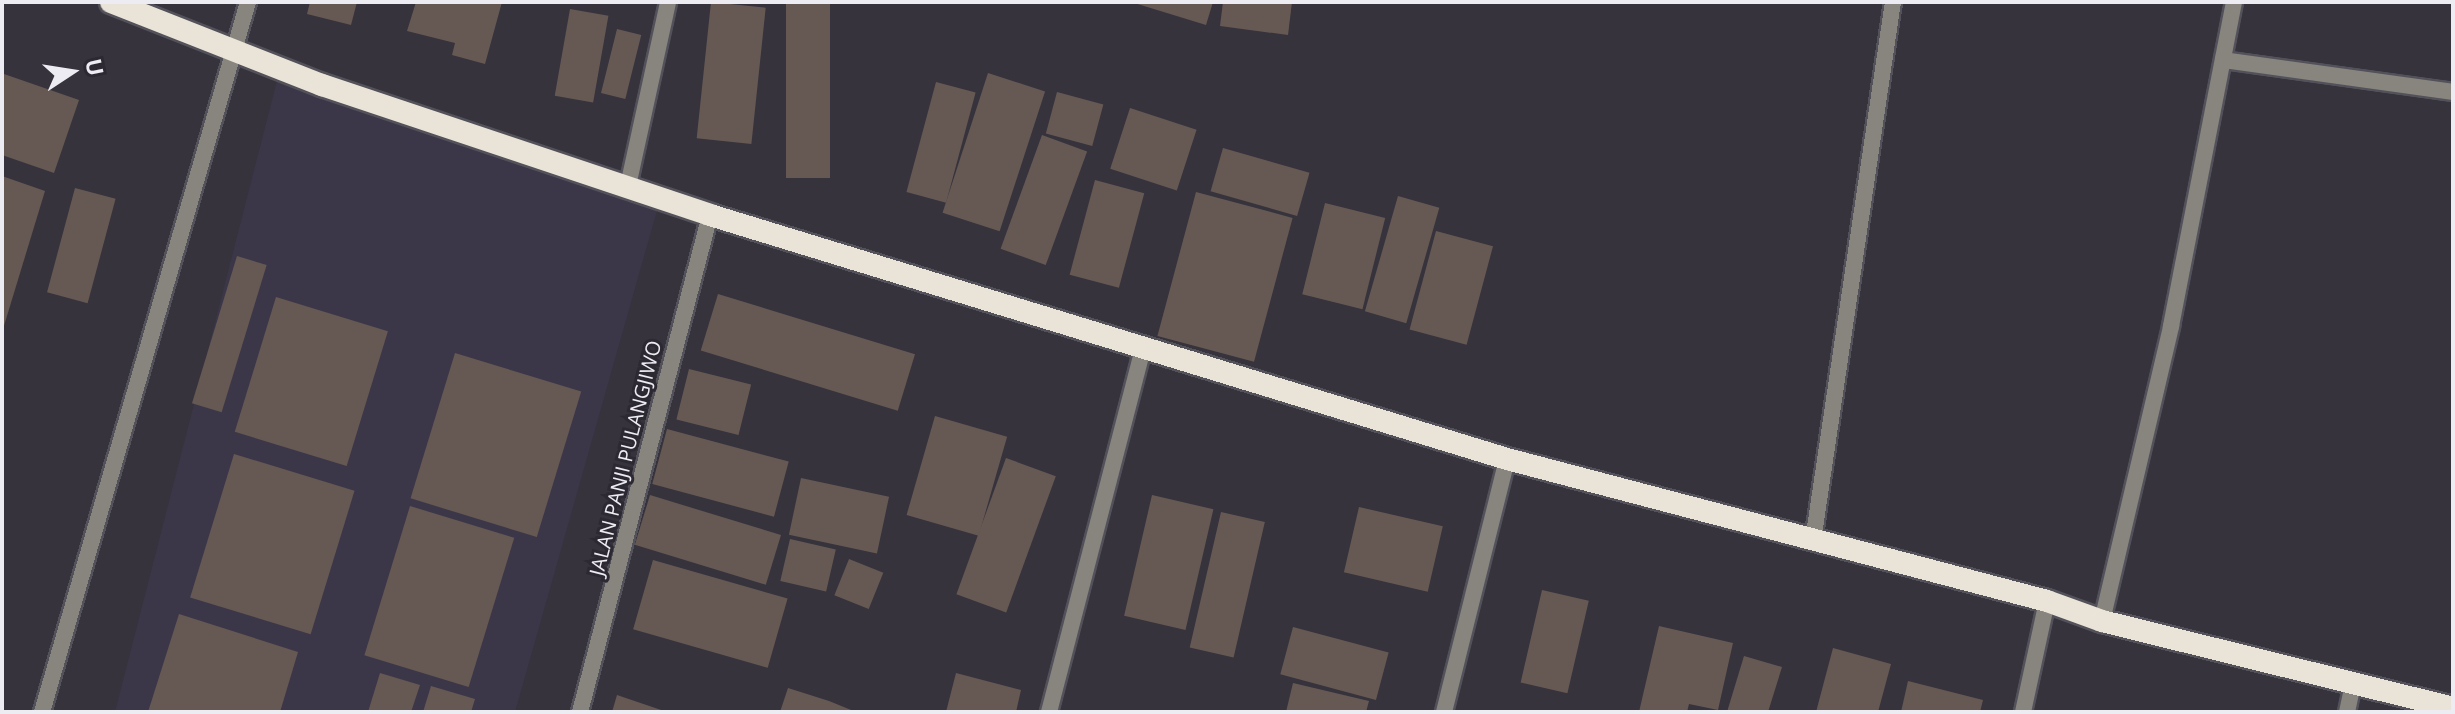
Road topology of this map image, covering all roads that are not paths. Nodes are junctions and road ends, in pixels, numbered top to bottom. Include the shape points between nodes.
1 (111, 2) edge
2 (248, 2) edge
3 (668, 2) edge
4 (1893, 2) edge
5 (2234, 2) edge
6 (235, 49) junction
7 (2223, 60) junction
8 (2453, 92) edge
9 (628, 186) junction
10 (710, 215) junction
11 (1143, 348) junction
12 (1507, 459) junction
13 (1813, 541) junction
14 (2047, 601) junction
15 (2102, 621) junction
16 (2353, 684) junction
17 (2453, 708) edge
18 (42, 712) edge
19 (580, 712) edge
20 (1049, 712) edge
21 (1444, 712) edge
22 (2023, 712) edge
23 (2347, 712) edge

1 - 6 highway
2 - 6 street
3 - 9 street
4 - 13 street
5 - 7 street
6 - 9 highway via 322,85
6 - 18 street
7 - 8 street
7 - 15 street via 2171,326
9 - 10 highway
10 - 11 highway
10 - 19 street, JALAN PANJI PULANGJIWO
11 - 12 highway
11 - 20 street
12 - 13 highway
12 - 21 street
13 - 14 highway
14 - 15 highway
14 - 22 street
15 - 16 highway
16 - 17 highway
16 - 23 street

